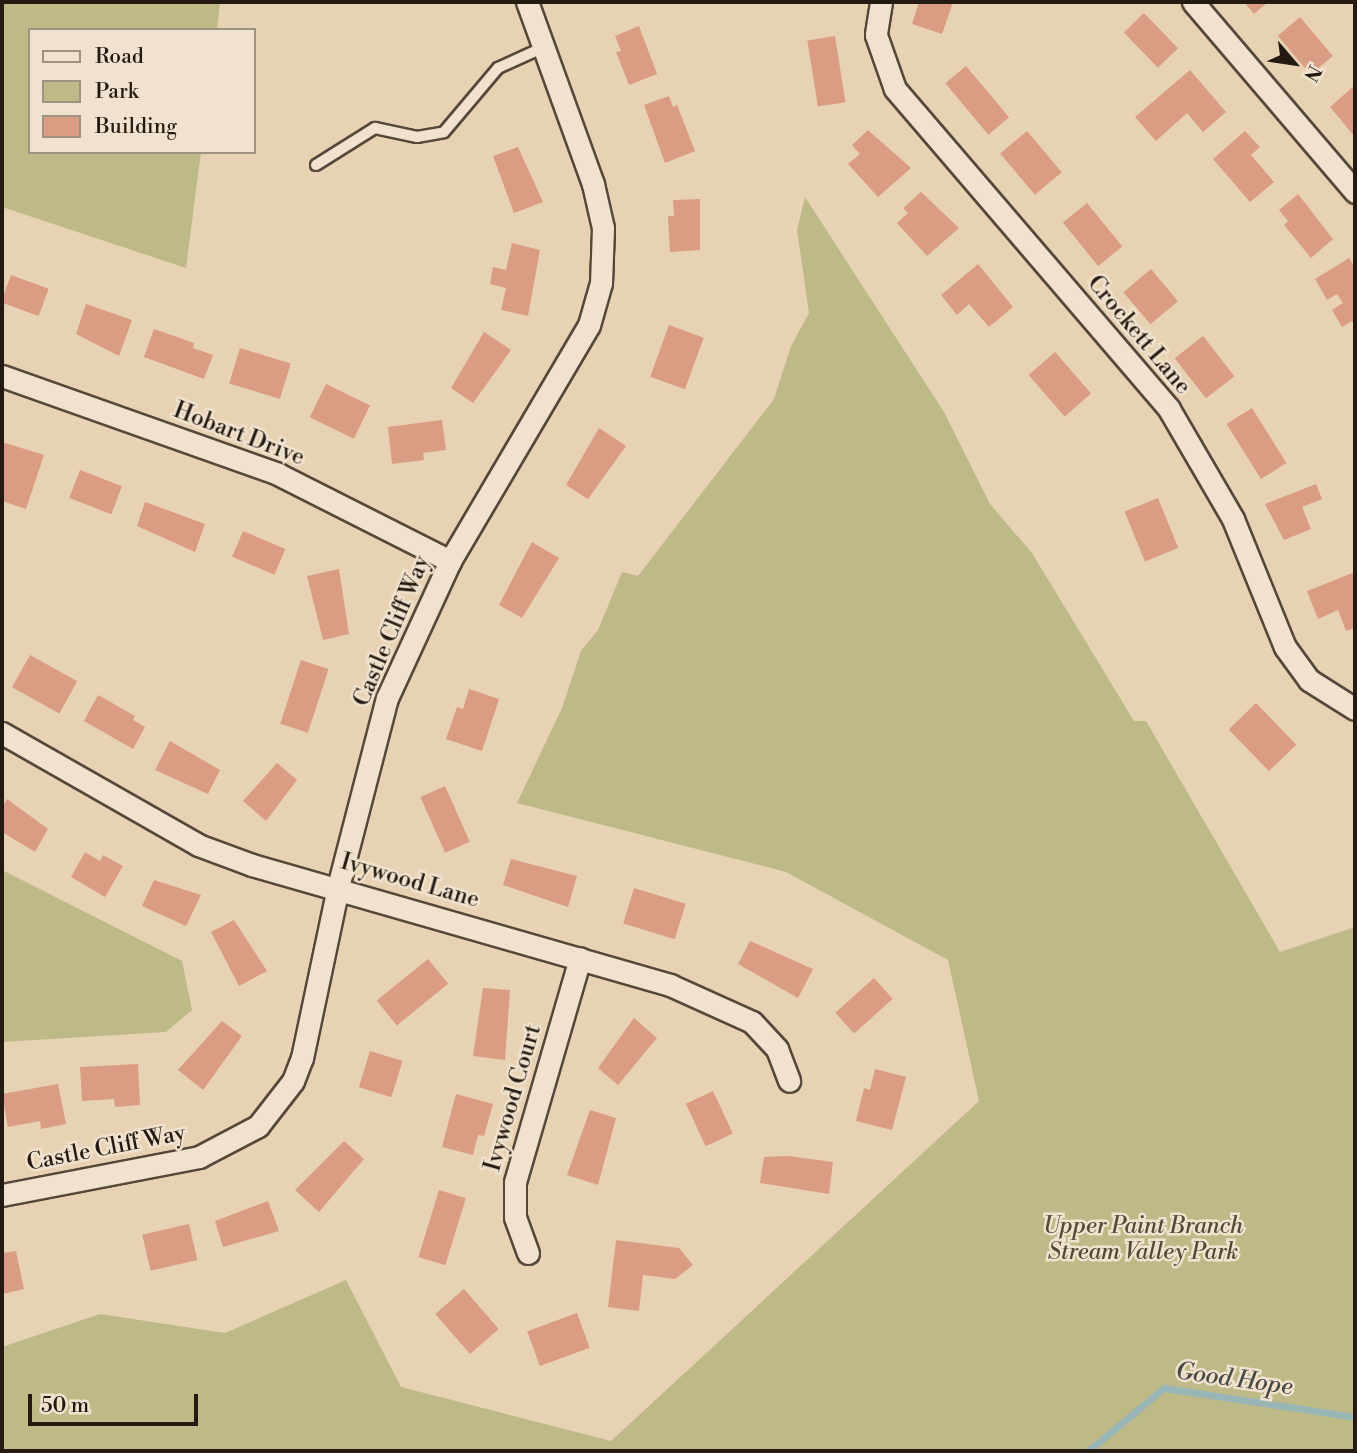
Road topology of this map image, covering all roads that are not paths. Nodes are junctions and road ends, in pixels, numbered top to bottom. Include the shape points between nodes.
1 (527, 2) edge
2 (881, 2) edge
3 (1194, 2) edge
4 (542, 48) junction
5 (316, 165) dead end
6 (1355, 192) edge
7 (2, 376) edge
8 (450, 561) junction
9 (1355, 709) edge
10 (2, 733) edge
11 (338, 887) junction
12 (580, 958) junction
13 (789, 1081) dead end
14 (2, 1195) edge
15 (528, 1253) dead end

1 - 4 street, Castle Cliff Way
2 - 9 street, Crockett Lane via 876,35 895,89 1169,409 1233,519 1285,647 1309,680
3 - 6 street
4 - 5 lane via 498,68 444,132 418,137 375,128
4 - 8 street, Castle Cliff Way via 593,184 603,228 601,283 589,325 559,382
7 - 8 street, Hobart Drive via 278,474
8 - 11 street, Castle Cliff Way via 387,698
10 - 11 street, Ivywood Lane via 198,845
11 - 12 street, Ivywood Lane
11 - 14 street, Castle Cliff Way via 302,1058 293,1081 258,1126 200,1157
12 - 13 street, Ivywood Lane via 670,985 752,1023 777,1049
12 - 15 street, Ivywood Court via 515,1182 515,1217

